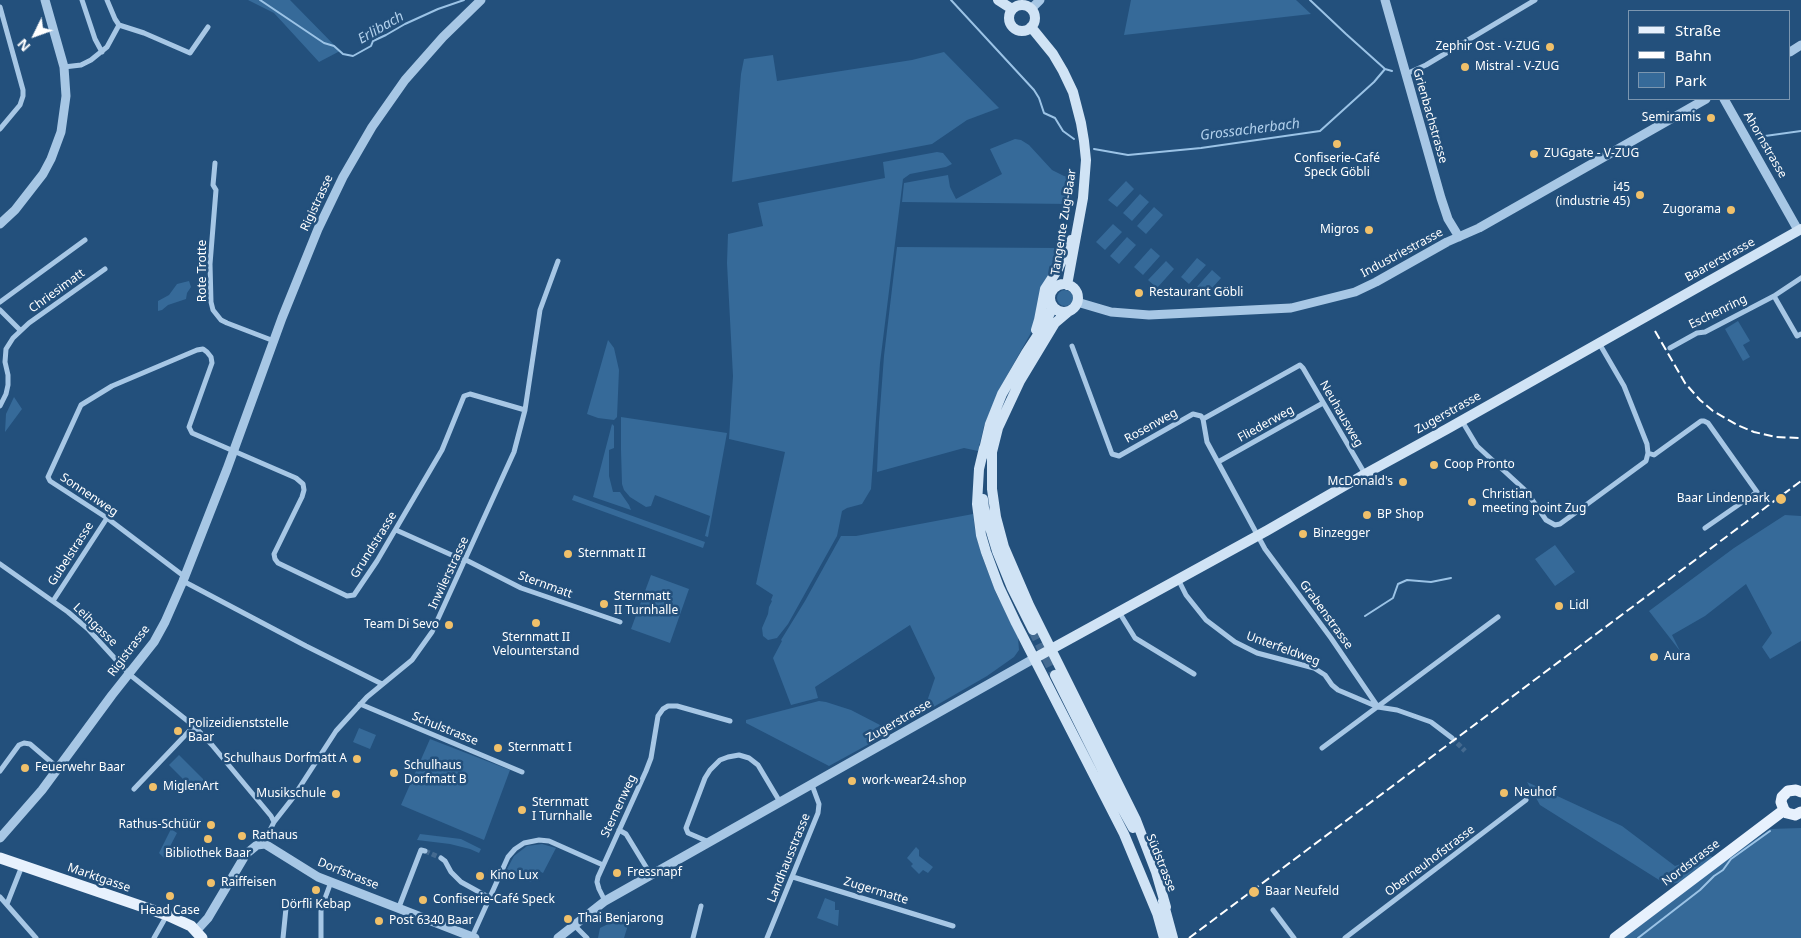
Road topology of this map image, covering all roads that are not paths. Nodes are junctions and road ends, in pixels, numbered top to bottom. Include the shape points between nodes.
1 (45, 0) edge
2 (82, 0) edge
3 (107, 0) edge
4 (481, 0) edge
5 (998, 0) edge
6 (1040, 0) edge
7 (1385, 0) edge
8 (1535, 0) edge
9 (0, 7) edge
10 (1012, 9) junction
11 (1031, 9) junction
12 (120, 25) junction
13 (208, 27) dead end
14 (1031, 28) junction
15 (102, 52) junction
16 (64, 67) junction
17 (1406, 74) junction
18 (1704, 100) edge
19 (1725, 100) edge
20 (0, 128) edge
21 (215, 163) dead end
22 (0, 224) edge
23 (1800, 231) edge
24 (1077, 232) junction
25 (1459, 237) junction
26 (85, 240) dead end
27 (558, 261) dead end
28 (105, 269) dead end
29 (1801, 278) edge
30 (1067, 285) junction
31 (1774, 296) junction
32 (0, 302) edge
33 (1077, 302) junction
34 (1052, 305) junction
35 (0, 310) edge
36 (1068, 312) junction
37 (1650, 314) joint
38 (20, 330) junction
39 (1801, 334) edge
40 (274, 341) junction
41 (1599, 342) junction
42 (1072, 346) dead end
43 (1670, 348) dead end
44 (1026, 353) junction
45 (1300, 365) joint
46 (1323, 403) junction
47 (0, 406) edge
48 (526, 410) junction
49 (1203, 419) junction
50 (1462, 420) junction
51 (988, 449) junction
52 (233, 452) junction
53 (1648, 453) junction
54 (1218, 462) junction
55 (1365, 474) junction
56 (107, 518) junction
57 (1706, 528) dead end
58 (396, 530) junction
59 (1257, 536) junction
60 (466, 561) junction
61 (0, 564) edge
62 (184, 579) junction
63 (1178, 579) junction
64 (53, 601) junction
65 (1118, 612) junction
66 (1498, 617) dead end
67 (620, 622) dead end
68 (1033, 630) tunnel mouth
69 (1051, 649) junction
70 (1035, 658) junction
71 (129, 674) junction
72 (1194, 674) dead end
73 (1055, 675) tunnel mouth
74 (382, 684) junction
75 (360, 704) junction
76 (1378, 706) junction
77 (730, 721) dead end
78 (194, 726) junction
79 (1452, 738) tunnel mouth
80 (1322, 748) dead end
81 (58, 768) junction
82 (0, 771) edge
83 (522, 772) dead end
84 (812, 785) junction
85 (134, 789) dead end
86 (1801, 792) edge
87 (1526, 800) dead end
88 (1118, 801) junction
89 (780, 802) junction
90 (1784, 810) junction
91 (1801, 812) edge
92 (274, 822) junction
93 (619, 830) junction
94 (0, 838) edge
95 (709, 842) junction
96 (265, 844) junction
97 (423, 850) dead end
98 (0, 858) edge
99 (441, 858) tunnel mouth
100 (603, 865) junction
101 (22, 866) junction
102 (650, 875) junction
103 (793, 877) junction
104 (331, 882) junction
105 (0, 897) edge
106 (490, 898) junction
107 (605, 901) junction
108 (7, 904) junction
109 (701, 906) dead end
110 (398, 907) junction
111 (1166, 907) junction
112 (286, 908) dead end
113 (1273, 910) dead end
114 (167, 915) junction
115 (1159, 918) junction
116 (574, 925) junction
117 (953, 926) dead end
118 (199, 934) edge
119 (470, 937) edge
120 (36, 938) edge
121 (154, 938) edge
122 (283, 938) edge
123 (321, 938) edge
124 (558, 938) edge
125 (587, 938) edge
126 (693, 938) edge
127 (767, 938) edge
128 (1164, 938) edge
129 (1173, 938) edge
130 (1294, 938) edge
131 (1346, 938) edge
132 (1615, 938) edge

1 - 16 street
2 - 15 street
3 - 12 street
4 - 40 street, Rigistrasse via 406,80 356,152 318,229
5 - 10 main road
6 - 11 street
7 - 17 street, Grienbachstrasse
8 - 17 street
9 - 20 street via 23,96 20,105
10 - 11 main road via 1021,5
10 - 14 main road via 1008,16 1011,27 1021,32
11 - 14 main road via 1035,18
12 - 13 street via 190,53
12 - 15 street
14 - 24 main road, Tangente Zug-Baar via 1063,71 1082,123 1084,182
15 - 16 street via 86,62
16 - 22 street via 65,111 51,159 34,188
17 - 25 street, Grienbachstrasse via 1441,198
18 - 25 street, Industriestrasse
19 - 23 street, Ahornstrasse
21 - 40 street, Rote Trotte via 210,264 213,310 221,320
23 - 37 main road, Baarerstrasse
24 - 30 main road, Tangente Zug-Baar
24 - 44 main road via 1056,274 1045,288 1040,320
25 - 33 street, Industriestrasse via 1355,292 1291,308 1140,315 1111,312
26 - 32 street, Chriesimatt
27 - 48 street, Inwilerstrasse via 540,310
28 - 38 street, Chriesimatt
29 - 31 street, Eschenring
30 - 33 main road via 1076,292
30 - 34 main road via 1053,290 1050,296
31 - 39 street via 1797,336
31 - 43 street, Eschenring
33 - 36 main road
34 - 36 main road via 1061,312
34 - 44 main road via 1043,327
35 - 38 street
36 - 51 main road via 1055,323 1020,381
37 - 41 main road, Zugerstrasse
38 - 47 street, Chriesimatt via 6,349 8,379
40 - 52 street, Rigistrasse
41 - 50 main road, Zugerstrasse
41 - 53 street via 1624,386
42 - 49 street, Rosenweg via 1112,454 1119,456 1193,414
44 - 51 main road via 996,408
45 - 46 street, Neuhausweg
45 - 49 street, Rosenweg
46 - 54 street, Fliederweg
46 - 55 street, Neuhausweg
48 - 58 street, Grundstrasse via 470,394 464,396 442,450
48 - 60 street, Inwilerstrasse via 514,452
49 - 54 street via 1207,442
50 - 53 street via 1477,446 1526,491 1546,520 1555,525 1646,461
50 - 55 main road, Zugerstrasse
51 - 68 main road via 990,531 1005,573
51 - 69 main road via 996,517 1004,547
51 - 70 main road via 979,468 980,535 999,587
52 - 56 street, Sonnenweg via 192,433 189,427 212,363 208,352 202,349 112,386 81,405 48,477
52 - 58 street, Grundstrasse via 296,478 303,484 302,497 274,554 278,563 347,596 354,595
52 - 62 street, Rigistrasse
53 - 57 street via 1654,455 1701,421 1708,423 1756,492
54 - 59 street
55 - 59 main road, Zugerstrasse
56 - 62 street, Sonnenweg
56 - 64 street, Gubelstrasse
58 - 60 street, Sternmatt
59 - 63 main road, Zugerstrasse
59 - 76 street, Grabenstrasse
60 - 67 street, Sternmatt via 521,588
60 - 74 street, Inwilerstrasse via 420,651
61 - 64 street, Leihgasse
62 - 71 street, Rigistrasse via 154,642
62 - 74 street, Sonnenweg
63 - 65 main road, Zugerstrasse
63 - 76 street, Unterfeldweg via 1206,620 1235,642 1257,653 1314,668 1338,690
64 - 71 street, Leihgasse via 88,630
65 - 69 main road, Zugerstrasse
65 - 72 street via 1135,638
66 - 76 street
69 - 70 main road, Zugerstrasse
69 - 111 main road via 1136,820
70 - 84 street, Zugerstrasse
70 - 115 main road via 1124,834
71 - 78 street, Leihgasse
71 - 81 street, Rigistrasse
73 - 88 main road, Südstrasse
74 - 75 street, Inwilerstrasse
75 - 83 street, Schulstrasse
75 - 92 street, Inwilerstrasse via 336,731
76 - 79 street, Unterfeldweg via 1431,722
76 - 80 street
77 - 93 street, Sternenweg via 677,706 662,709 651,758
78 - 85 street
78 - 92 street, Leihgasse
81 - 82 street via 30,744 24,743
81 - 94 street, Rigistrasse
84 - 89 street, Zugerstrasse
84 - 103 street, Landhausstrasse via 819,804 818,813
86 - 90 main road via 1792,790 1784,794 1781,802
87 - 131 street, Oberneuhofstrasse
88 - 111 main road, Südstrasse via 1146,856
88 - 115 main road, Südstrasse via 1146,872
89 - 95 street, Zugerstrasse
89 - 95 street via 758,765 749,758 739,755 720,760 705,778 686,828 688,833
90 - 91 main road via 1791,814
90 - 132 main road, Nordstrasse
92 - 96 street, Inwilerstrasse
93 - 100 street, Sternenweg
93 - 102 street via 626,834
95 - 102 street, Zugerstrasse
96 - 104 street, Dorfstrasse
96 - 118 street via 257,845 246,854
97 - 110 street
98 - 101 main road, Marktgasse
99 - 106 street via 461,882
100 - 106 street via 549,841 524,843 508,857
100 - 107 street, Sternenweg via 597,882
101 - 108 street
101 - 114 main road, Marktgasse
102 - 107 street, Zugerstrasse
103 - 117 street, Zugermatte
103 - 127 street, Landhausstrasse
104 - 110 street, Dorfstrasse
104 - 123 street via 320,909
105 - 108 street
106 - 119 street
107 - 116 street, Zugerstrasse
108 - 120 street
109 - 126 street
110 - 119 street, Dorfstrasse
111 - 129 main road, Südstrasse
112 - 122 street
113 - 130 street
114 - 118 main road, Marktgasse via 188,924
114 - 121 street
115 - 128 main road, Südstrasse
116 - 124 street, Zugerstrasse
116 - 125 street

